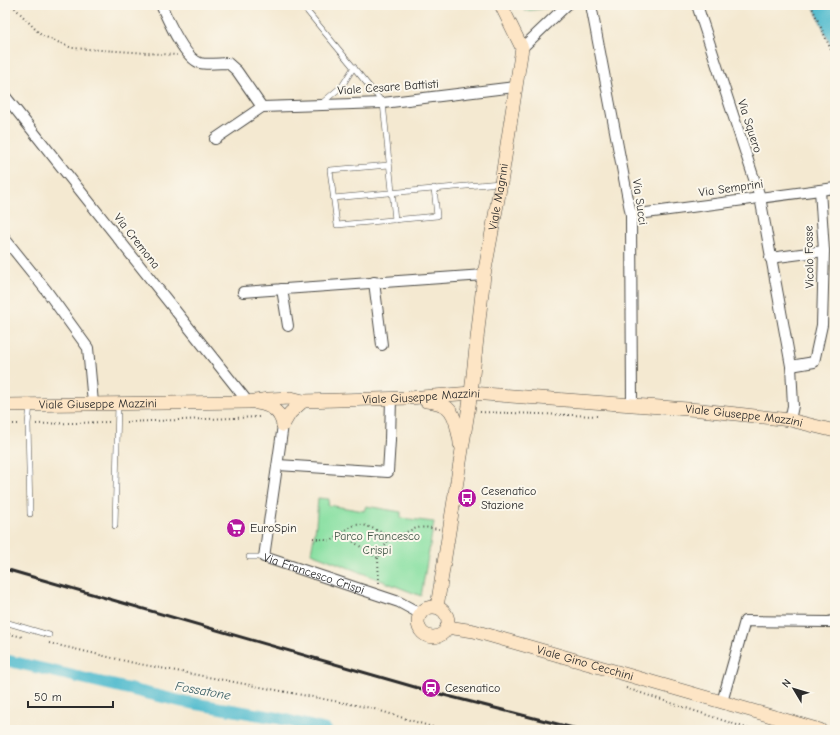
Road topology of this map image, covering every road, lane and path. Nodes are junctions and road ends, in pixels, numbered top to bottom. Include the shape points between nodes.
1 (12, 5) edge
2 (161, 5) edge
3 (302, 5) edge
4 (501, 5) edge
5 (567, 5) edge
6 (591, 5) edge
7 (697, 5) edge
8 (811, 5) edge
9 (522, 48) junction
10 (188, 53) junction
11 (835, 59) edge
12 (354, 67) junction
13 (515, 88) junction
14 (5, 96) edge
15 (383, 102) junction
16 (320, 104) junction
17 (262, 106) junction
18 (215, 139) dead end
19 (389, 165) junction
20 (501, 183) junction
21 (434, 188) junction
22 (835, 188) edge
23 (820, 190) junction
24 (392, 192) junction
25 (760, 197) junction
26 (333, 198) junction
27 (631, 215) junction
28 (394, 220) junction
29 (5, 239) edge
30 (824, 250) junction
31 (770, 258) junction
32 (484, 275) junction
33 (374, 282) junction
34 (282, 289) junction
35 (243, 292) dead end
36 (288, 326) dead end
37 (382, 345) dead end
38 (791, 366) junction
39 (472, 393) junction
40 (391, 398) junction
41 (408, 398) junction
42 (303, 401) junction
43 (251, 402) junction
44 (93, 403) junction
45 (118, 403) junction
46 (5, 405) edge
47 (30, 405) junction
48 (632, 405) junction
49 (262, 417) dead end
50 (790, 420) junction
51 (117, 422) junction
52 (5, 424) edge
53 (28, 424) junction
54 (283, 425) junction
55 (835, 431) edge
56 (460, 461) junction
57 (278, 465) junction
58 (30, 514) dead end
59 (115, 526) dead end
60 (450, 530) junction
61 (340, 535) junction
62 (390, 537) junction
63 (313, 538) dead end
64 (249, 556) dead end
65 (264, 557) junction
66 (378, 558) junction
67 (379, 586) dead end
68 (437, 607) junction
69 (421, 614) junction
70 (835, 620) edge
71 (5, 622) edge
72 (448, 626) junction
73 (5, 633) edge
74 (48, 635) dead end
75 (28, 638) dead end
76 (43, 642) dead end
77 (619, 686) dead end
78 (722, 702) junction
79 (442, 730) edge
80 (752, 730) edge
81 (820, 730) edge

1 - 10 path via 41,35 72,48 174,56
2 - 10 street
3 - 12 lane
4 - 9 street
5 - 9 street
6 - 27 street, Via Succi
7 - 25 street, Via Squero
8 - 11 path
9 - 13 street, Viale Magrini
10 - 17 street via 200,63 228,63 237,71
12 - 15 lane
12 - 16 lane via 342,86
13 - 15 street, Viale Cesare Battisti
13 - 20 street, Viale Magrini
14 - 43 street, Via Cremona
15 - 16 street, Viale Cesare Battisti
15 - 19 lane
16 - 17 street, Viale Cesare Battisti
17 - 18 street
19 - 24 lane
19 - 26 lane via 330,170
20 - 21 lane
20 - 32 street, Viale Magrini
21 - 24 lane
21 - 28 lane via 437,216
22 - 23 street, Via Semprini
23 - 25 street, Via Semprini
23 - 30 street, Vicolo Fosse
24 - 26 lane
24 - 28 lane
25 - 27 street, Via Semprini
25 - 31 street, Via Squero
26 - 28 lane via 337,225
27 - 48 street, Via Succi
29 - 44 street via 88,348
30 - 31 street
30 - 38 street, Vicolo Fosse via 822,325 814,362
31 - 38 street, Via Squero
32 - 33 street
32 - 39 street, Viale Magrini
33 - 34 street
33 - 37 street
34 - 35 street
34 - 36 street
38 - 50 street, Via Squero via 793,406
39 - 41 street, Viale Giuseppe Mazzini
39 - 48 street, Viale Giuseppe Mazzini
39 - 56 street, Viale Magrini
40 - 41 street, Viale Giuseppe Mazzini
40 - 42 street, Viale Giuseppe Mazzini
40 - 57 street via 388,472
41 - 56 street via 437,402 449,408 460,441
42 - 43 street, Viale Giuseppe Mazzini via 292,398
42 - 54 street, Via Francesco Crispi via 290,413
43 - 45 street, Viale Giuseppe Mazzini
43 - 54 street via 265,404 277,411
44 - 45 street, Viale Giuseppe Mazzini
44 - 47 street, Viale Giuseppe Mazzini
45 - 51 lane
46 - 47 street, Viale Giuseppe Mazzini
47 - 53 lane
48 - 50 street, Viale Giuseppe Mazzini
49 - 51 path
50 - 55 street, Viale Giuseppe Mazzini
51 - 53 path
51 - 59 lane
52 - 53 path
53 - 58 lane
54 - 57 street, Via Francesco Crispi
56 - 60 street
57 - 65 street, Via Francesco Crispi
60 - 62 path via 415,528
60 - 68 street
61 - 62 path via 347,529 364,524
61 - 63 path via 330,540
61 - 66 path via 346,536
62 - 66 path
64 - 65 lane
65 - 69 street, Via Francesco Crispi via 398,602
66 - 67 path
68 - 69 street via 428,608
68 - 72 street via 448,617
69 - 72 street via 420,628 427,635 437,636
70 - 78 street via 745,621
71 - 74 lane
72 - 78 street, Viale Gino Cecchini via 474,631
73 - 75 path
76 - 79 path via 134,663 371,708
77 - 80 path
78 - 81 street, Viale Gino Cecchini

